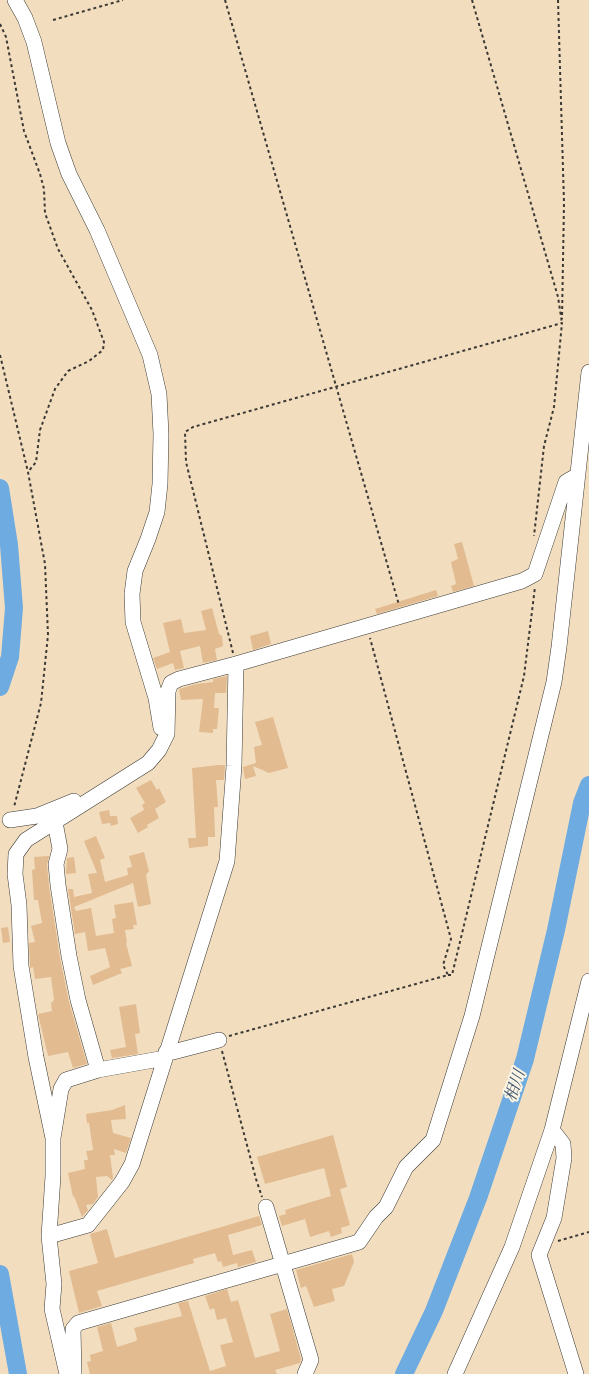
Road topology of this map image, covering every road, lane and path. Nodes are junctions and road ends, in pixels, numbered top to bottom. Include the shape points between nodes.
1 (15, 0) edge
2 (124, 0) edge
3 (225, 0) edge
4 (472, 0) edge
5 (558, 0) edge
6 (53, 20) dead end
7 (0, 24) edge
8 (562, 323) junction
9 (0, 355) edge
10 (589, 372) edge
11 (337, 386) junction
12 (28, 472) junction
13 (578, 475) junction
14 (533, 540) dead end
15 (535, 574) junction
16 (402, 616) junction
17 (367, 627) junction
18 (236, 664) junction
19 (166, 734) junction
20 (93, 798) junction
21 (10, 820) joint
22 (55, 822) junction
23 (448, 974) junction
24 (589, 981) edge
25 (584, 1028) edge
26 (219, 1040) junction
27 (166, 1055) junction
28 (98, 1070) junction
29 (552, 1130) junction
30 (53, 1138) junction
31 (266, 1207) joint
32 (589, 1232) edge
33 (49, 1236) junction
34 (545, 1241) junction
35 (284, 1264) junction
36 (67, 1374) edge
37 (74, 1374) edge
38 (305, 1374) edge
39 (455, 1374) edge
40 (576, 1374) edge

1 - 19 street via 34,42 58,143 69,174 97,230 150,355 159,394 160,491 152,525 135,571 132,594 133,622 156,698 162,730
2 - 6 path
3 - 11 path
4 - 8 path via 558,297
5 - 8 path via 564,203
7 - 12 path via 6,37 24,131 44,189 45,213 58,249 92,310 104,342 103,350 89,361 68,371 55,389 40,430 36,462
8 - 11 path
8 - 14 path via 554,407 544,446
9 - 12 path
10 - 13 street
11 - 16 path
11 - 18 path via 192,427 185,432 186,462
12 - 21 path via 45,564 48,635 41,703
13 - 15 street via 566,482
13 - 35 street via 554,682 472,1016 433,1140 406,1167 386,1206 359,1242
15 - 16 street via 522,581
15 - 23 path via 524,676 452,975
16 - 17 street
17 - 18 street
17 - 23 path via 451,939 443,965
18 - 19 street via 171,683 168,691
18 - 27 street via 234,766 227,861
19 - 20 street via 159,750 148,763
20 - 21 street via 74,801 37,816
20 - 22 street
22 - 28 street via 60,849 56,864 58,885 69,956 78,1000
22 - 30 street via 26,840 16,854 15,874 19,905 20,966
23 - 26 path
24 - 25 street
25 - 29 street
26 - 27 street
26 - 31 path via 256,1179
27 - 28 street
27 - 33 street via 132,1164 122,1182 88,1225
28 - 30 street via 66,1080 61,1089
29 - 34 street via 563,1144 564,1158 554,1218
29 - 39 street via 512,1247
30 - 33 street
31 - 35 street
32 - 34 path via 555,1242
33 - 36 street via 54,1284 52,1309
34 - 40 street via 539,1255 541,1265
35 - 37 street via 78,1323 72,1329
35 - 38 street via 311,1360

